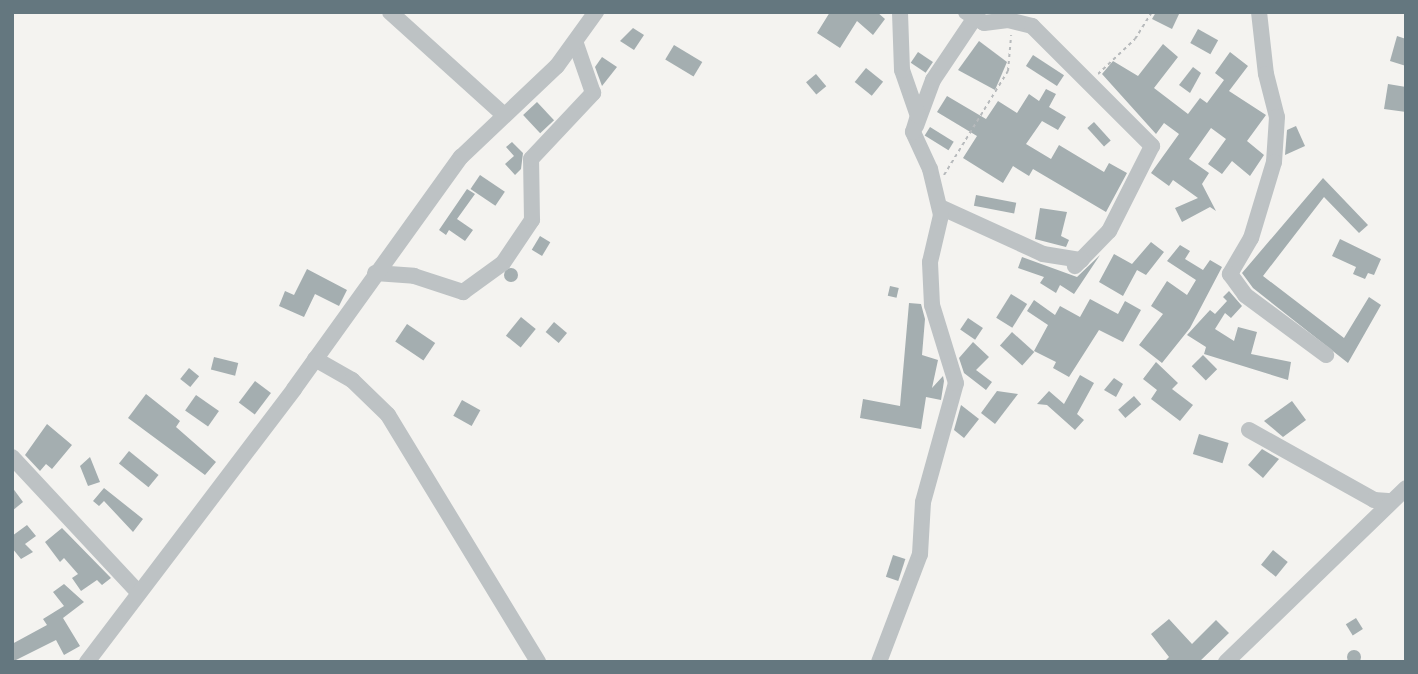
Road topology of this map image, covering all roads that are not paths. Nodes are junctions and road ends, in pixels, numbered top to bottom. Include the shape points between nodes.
1 (390, 12) edge
2 (596, 12) edge
3 (900, 12) edge
4 (1259, 12) edge
5 (970, 15) edge
6 (1008, 16) edge
7 (576, 44) junction
8 (504, 114) junction
9 (913, 132) junction
10 (944, 208) junction
11 (375, 273) junction
12 (1326, 355) dead end
13 (316, 359) junction
14 (1249, 430) dead end
15 (12, 457) edge
16 (1406, 488) edge
17 (1388, 501) junction
18 (139, 593) junction
19 (87, 662) edge
20 (538, 662) edge
21 (879, 662) edge
22 (1226, 662) edge

1 - 8 street
2 - 7 street
3 - 9 street via 902,70 918,116
4 - 12 street via 1266,74 1277,117 1274,162 1251,238 1230,274 1245,295
5 - 6 street via 984,23
5 - 9 street via 933,80
6 - 10 street via 1032,26 1092,81 1152,149 1109,231 1079,263 1042,254
7 - 8 street
7 - 11 street via 593,93 531,159 532,220 503,263 463,292 414,276
8 - 11 street via 461,157
9 - 10 street
10 - 21 street via 929,284 956,383 923,502 920,554
11 - 13 street
13 - 18 street
13 - 20 street via 352,380 388,415
14 - 17 street via 1374,500
15 - 18 street
16 - 17 street
17 - 22 street via 1359,538
18 - 19 street

